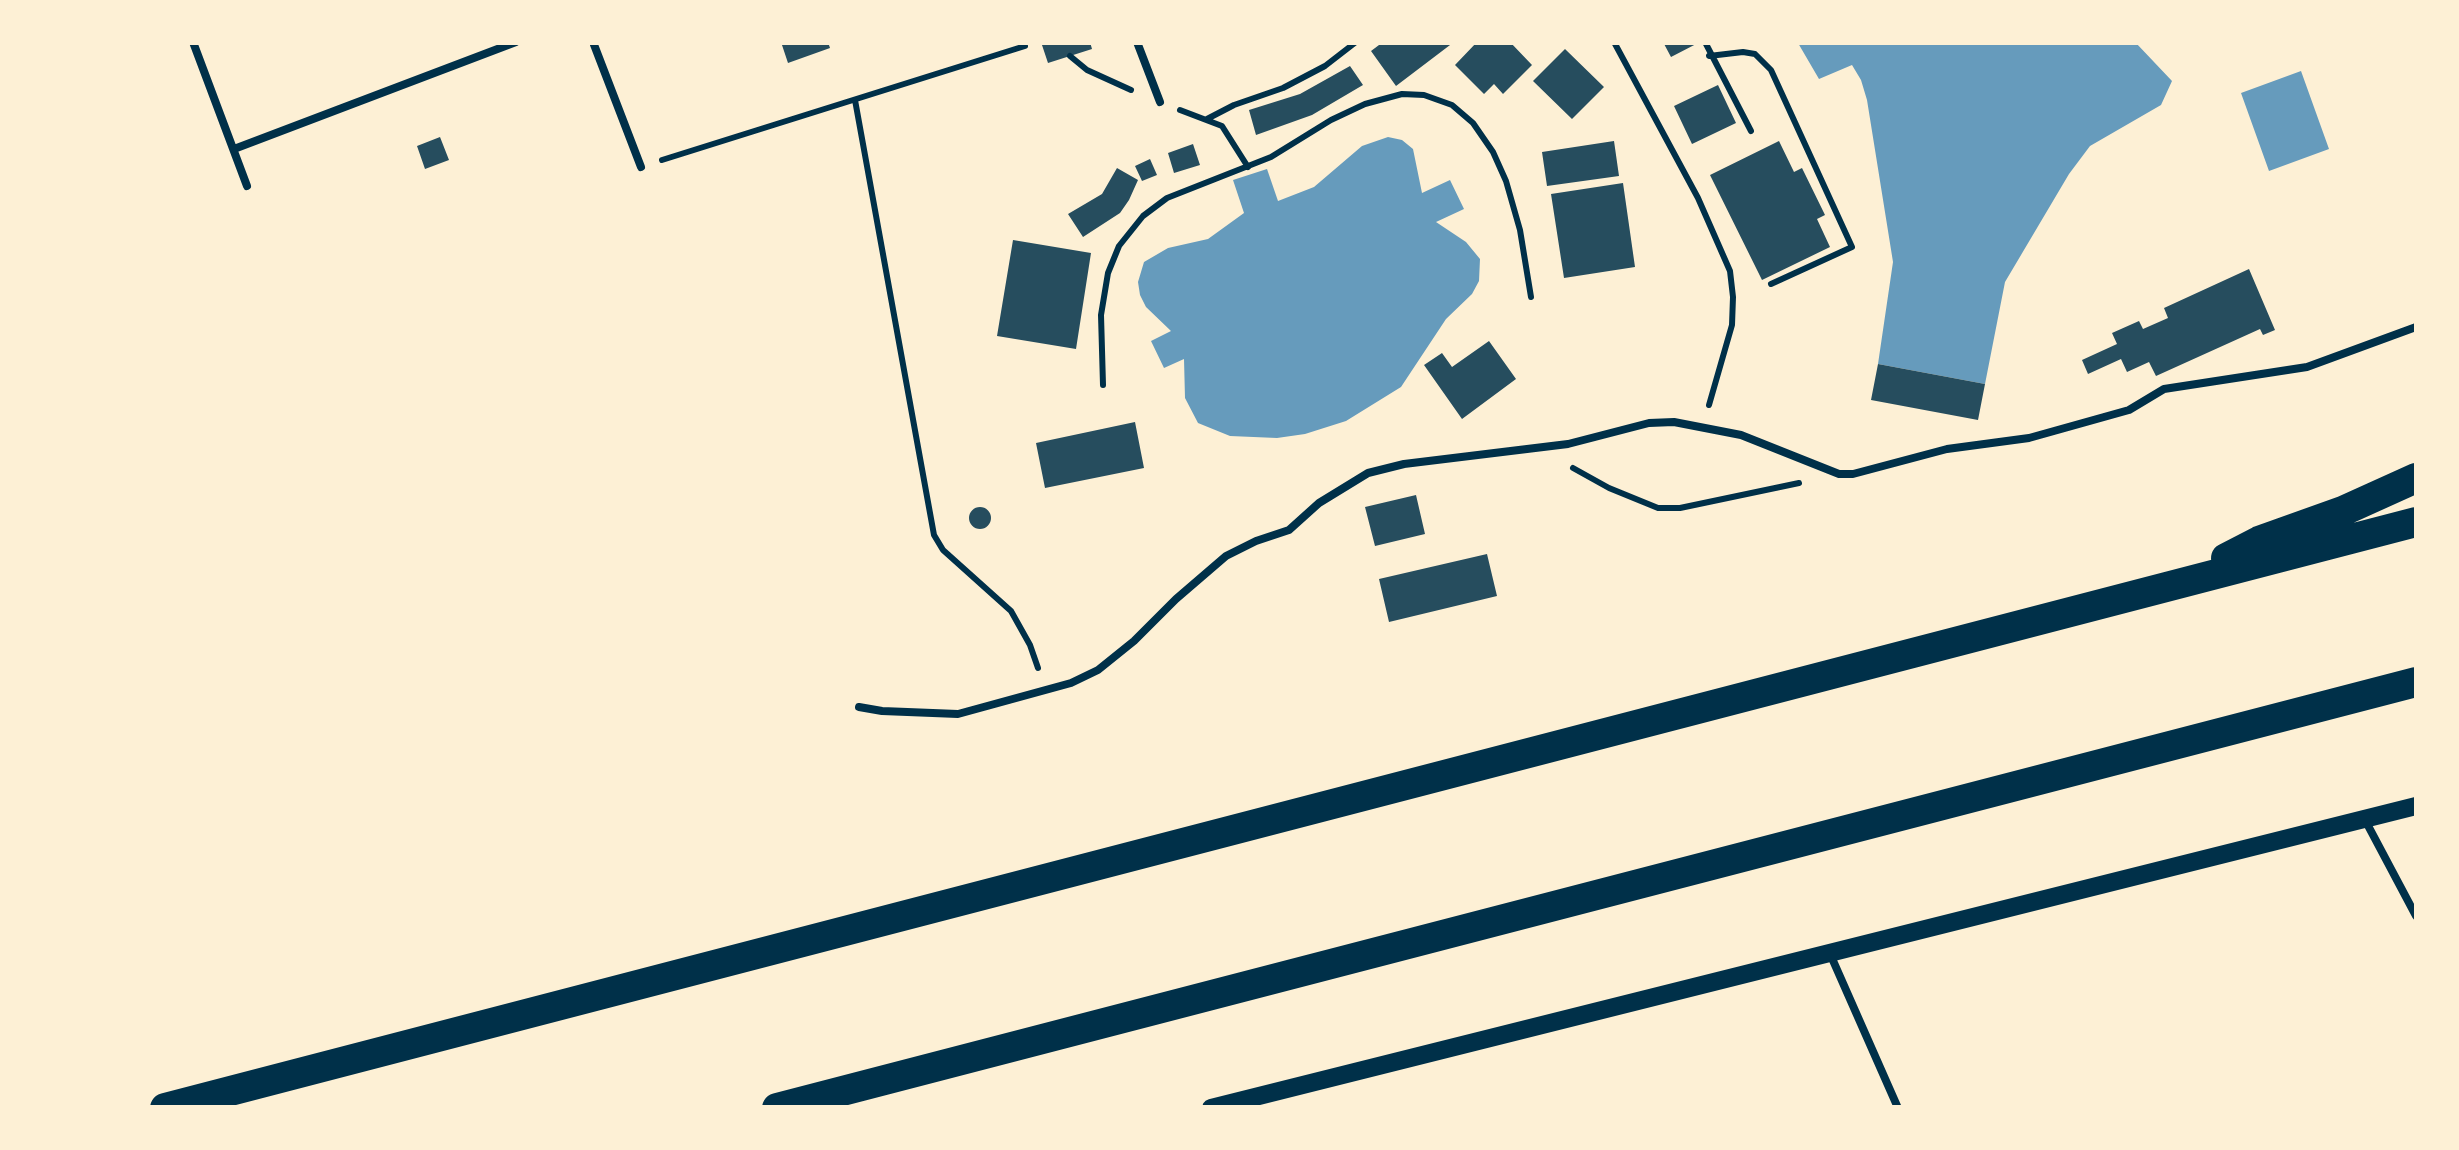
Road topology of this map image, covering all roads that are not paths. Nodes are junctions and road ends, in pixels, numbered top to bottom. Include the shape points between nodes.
1 (193, 42) edge
2 (516, 42) edge
3 (593, 42) edge
4 (1137, 42) edge
5 (1160, 102) dead end
6 (234, 149) junction
7 (641, 166) road end
8 (247, 186) dead end
9 (2416, 327) edge
10 (2416, 478) edge
11 (2416, 522) edge
12 (2174, 584) junction
13 (2416, 682) edge
14 (859, 707) dead end
15 (2416, 806) edge
16 (2364, 818) junction
17 (2416, 916) edge
18 (1830, 952) junction
19 (1222, 1106) edge
20 (166, 1108) edge
21 (777, 1108) edge
22 (1898, 1108) edge

1 - 6 lane
2 - 6 lane
3 - 7 lane
4 - 5 lane
6 - 8 lane
9 - 14 lane via 2308,366 2164,389 2129,410 2029,438 1947,449 1853,474 1741,435 1674,422 1649,422 1568,444 1404,464 1368,473 1289,530 1226,556 1098,670 1071,683 958,714
10 - 12 highway
11 - 12 highway
12 - 20 highway
13 - 21 highway
15 - 16 street
16 - 17 lane
16 - 18 street
18 - 19 street
18 - 22 lane

